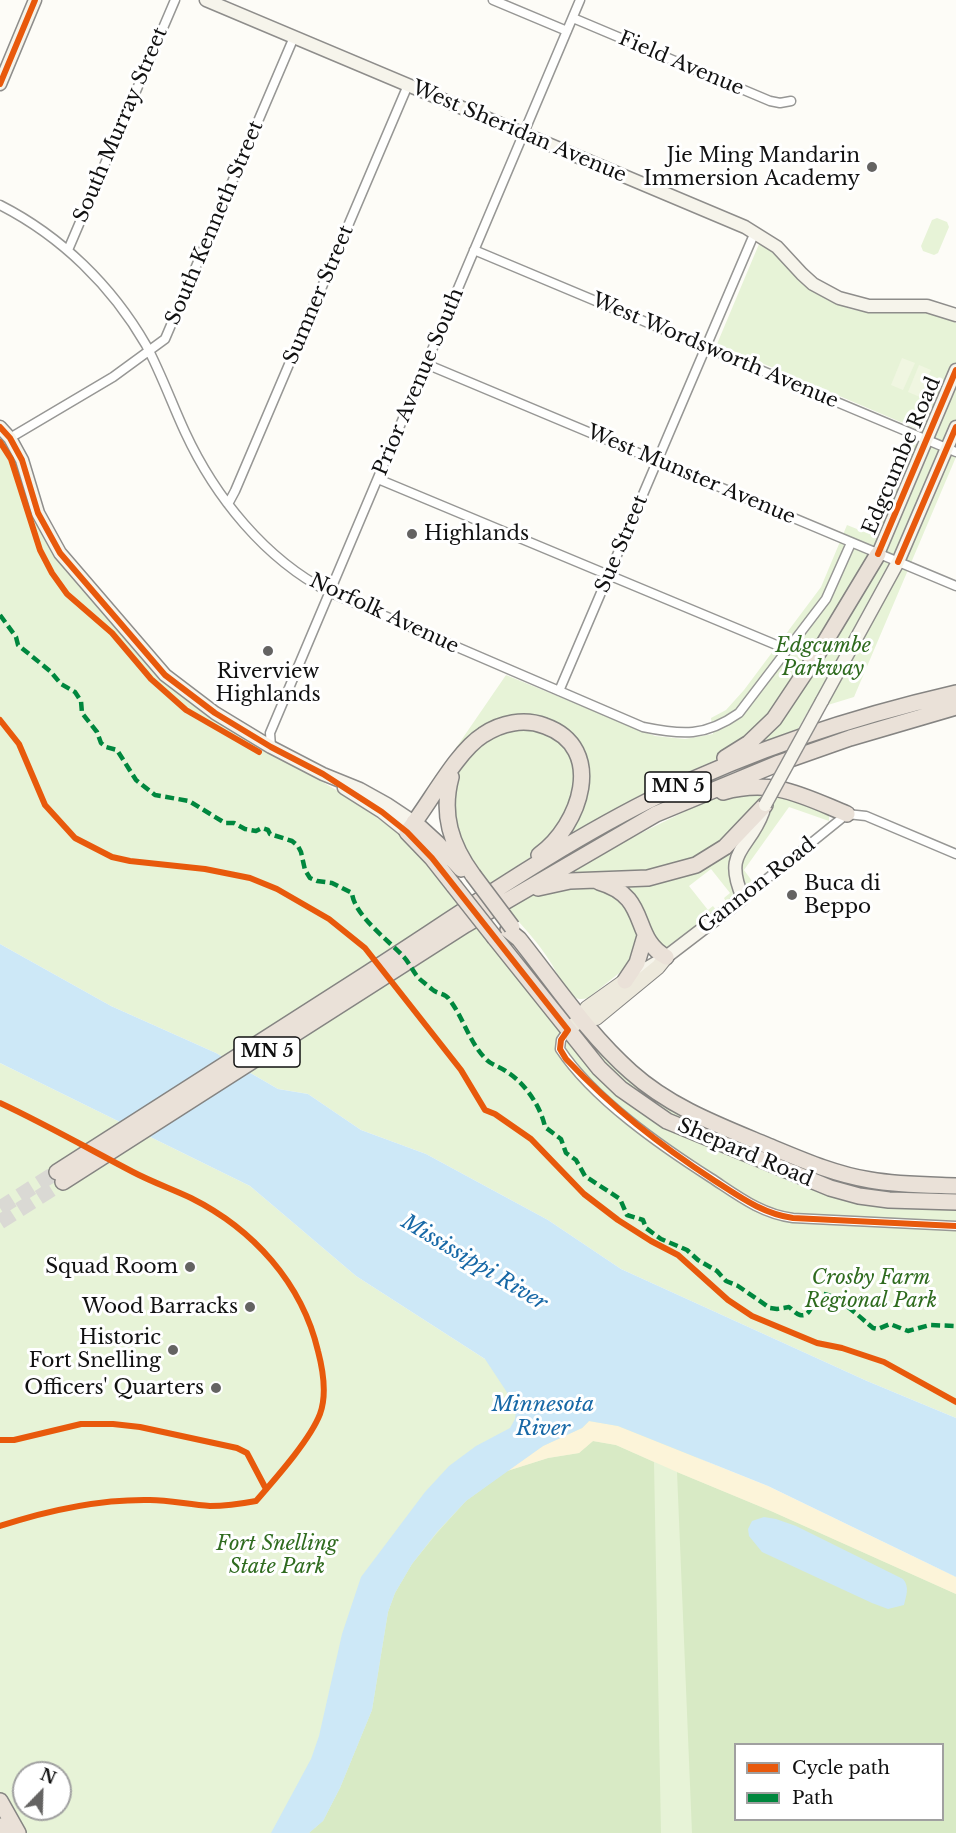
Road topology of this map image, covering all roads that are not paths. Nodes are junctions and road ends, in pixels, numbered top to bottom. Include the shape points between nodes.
1 (36, 0) edge
2 (175, 0) edge
3 (206, 0) edge
4 (493, 0) edge
5 (580, 0) edge
6 (573, 18) junction
7 (567, 31) junction
8 (294, 37) junction
9 (0, 84) edge
10 (408, 85) junction
11 (791, 102) dead end
12 (524, 133) junction
13 (0, 205) edge
14 (755, 232) junction
15 (68, 250) junction
16 (474, 250) junction
17 (956, 315) edge
18 (705, 347) junction
19 (149, 351) junction
20 (426, 364) junction
21 (956, 370) edge
22 (956, 427) edge
23 (0, 428) edge
24 (10, 438) junction
25 (927, 440) junction
26 (952, 450) edge
27 (657, 461) junction
28 (378, 479) junction
29 (228, 504) junction
30 (851, 543) junction
31 (878, 554) junction
32 (897, 562) junction
33 (609, 574) junction
34 (956, 586) edge
35 (329, 592) junction
36 (786, 649) junction
37 (559, 691) junction
38 (956, 693) edge
39 (956, 706) edge
40 (271, 747) junction
41 (453, 768) junction
42 (693, 781) junction
43 (693, 797) junction
44 (765, 805) junction
45 (847, 814) junction
46 (411, 827) junction
47 (956, 854) edge
48 (590, 879) junction
49 (465, 880) junction
50 (499, 888) junction
51 (518, 893) junction
52 (743, 898) junction
53 (461, 920) junction
54 (509, 934) junction
55 (645, 936) junction
56 (666, 957) junction
57 (625, 981) junction
58 (582, 1018) junction
59 (568, 1030) junction
60 (63, 1175) tunnel mouth
61 (956, 1186) edge
62 (956, 1202) edge
63 (956, 1226) edge
64 (0, 1801) edge
65 (0, 1826) edge
66 (4, 1833) edge
67 (18, 1833) edge

1 - 9 street
2 - 15 street, South Murray Street
3 - 8 street, West Sheridan Avenue
4 - 7 street
5 - 6 street, Prior Avenue South
6 - 7 street, Prior Avenue South
6 - 11 street, Field Avenue via 770,101
7 - 12 street, Prior Avenue South
8 - 10 street, West Sheridan Avenue
8 - 19 street, South Kenneth Street via 165,339
10 - 12 street, West Sheridan Avenue
10 - 29 street, Sumner Street
12 - 14 street, West Sheridan Avenue
12 - 16 street, Prior Avenue South
13 - 15 street, Norfolk Avenue
14 - 17 street, West Sheridan Avenue via 777,247 813,284 840,298 869,306 927,306
14 - 18 street, Sue Street
15 - 19 street, Norfolk Avenue via 114,299
16 - 18 street, West Wordsworth Avenue
16 - 20 street, Prior Avenue South
18 - 25 street, West Wordsworth Avenue
18 - 27 street, Sue Street
19 - 24 street, South Kenneth Street
19 - 29 street, Norfolk Avenue via 199,460
20 - 27 street, West Munster Avenue
20 - 28 street, Prior Avenue South
21 - 25 street, Edgcumbe Road
22 - 26 street, Edgcumbe Road
23 - 24 street
24 - 40 street via 22,460 42,521 60,553 165,675 215,713
25 - 26 street, West Wordsworth Avenue
25 - 31 street, Edgcumbe Road
26 - 32 street, Edgcumbe Road
27 - 30 street, West Munster Avenue
27 - 33 street, Sue Street
28 - 33 street
28 - 35 street, Prior Avenue South
29 - 35 street, Norfolk Avenue via 273,552 302,577
30 - 31 street, West Munster Avenue
30 - 36 street via 830,592
31 - 32 street, West Munster Avenue
31 - 42 highway via 774,719 749,743
32 - 34 street, West Munster Avenue
32 - 44 street, Edgcumbe Road, bridge
33 - 36 street
33 - 37 street, Sue Street
35 - 37 street, Norfolk Avenue
35 - 40 street, Prior Avenue South via 270,733
36 - 37 street, Norfolk Avenue via 739,712 722,725 702,731 682,734 643,727
38 - 42 highway, MN 5 via 844,723 739,760
39 - 43 highway, MN 5 via 850,738
40 - 46 street
41 - 46 highway
41 - 49 highway via 447,820
41 - 50 highway via 483,735 519,723 539,724 557,731 579,759 580,794 567,823 544,852
42 - 50 highway, MN 5 via 592,831
43 - 45 highway via 767,787 792,791
43 - 51 highway, MN 5
44 - 48 highway via 733,840 696,866 648,878
44 - 52 street, Edgcumbe Road via 736,862 736,881
45 - 47 street via 866,816
45 - 52 street, Gannon Road
46 - 49 highway via 432,858
48 - 51 highway
48 - 55 highway via 627,897 635,907
49 - 54 highway, bridge
49 - 54 highway, bridge
50 - 53 highway, MN 5
51 - 53 highway, MN 5
52 - 56 street, Gannon Road
53 - 60 highway, MN 5
54 - 58 highway, Shepard Road
54 - 59 highway, Shepard Road
55 - 56 highway
55 - 57 highway via 637,963
56 - 57 street, Gannon Road
56 - 58 main road, Gannon Road via 658,968 596,1018
57 - 58 main road, Gannon Road via 587,1008
58 - 59 main road, Gannon Road
58 - 61 highway, Shepard Road via 612,1054 643,1082 675,1105 705,1119 822,1168 857,1178 894,1184
59 - 62 highway, Shepard Road via 621,1089 667,1120 695,1133 859,1196
59 - 63 street via 560,1049 594,1088 646,1134 755,1206 793,1218
64 - 67 highway
65 - 66 highway

